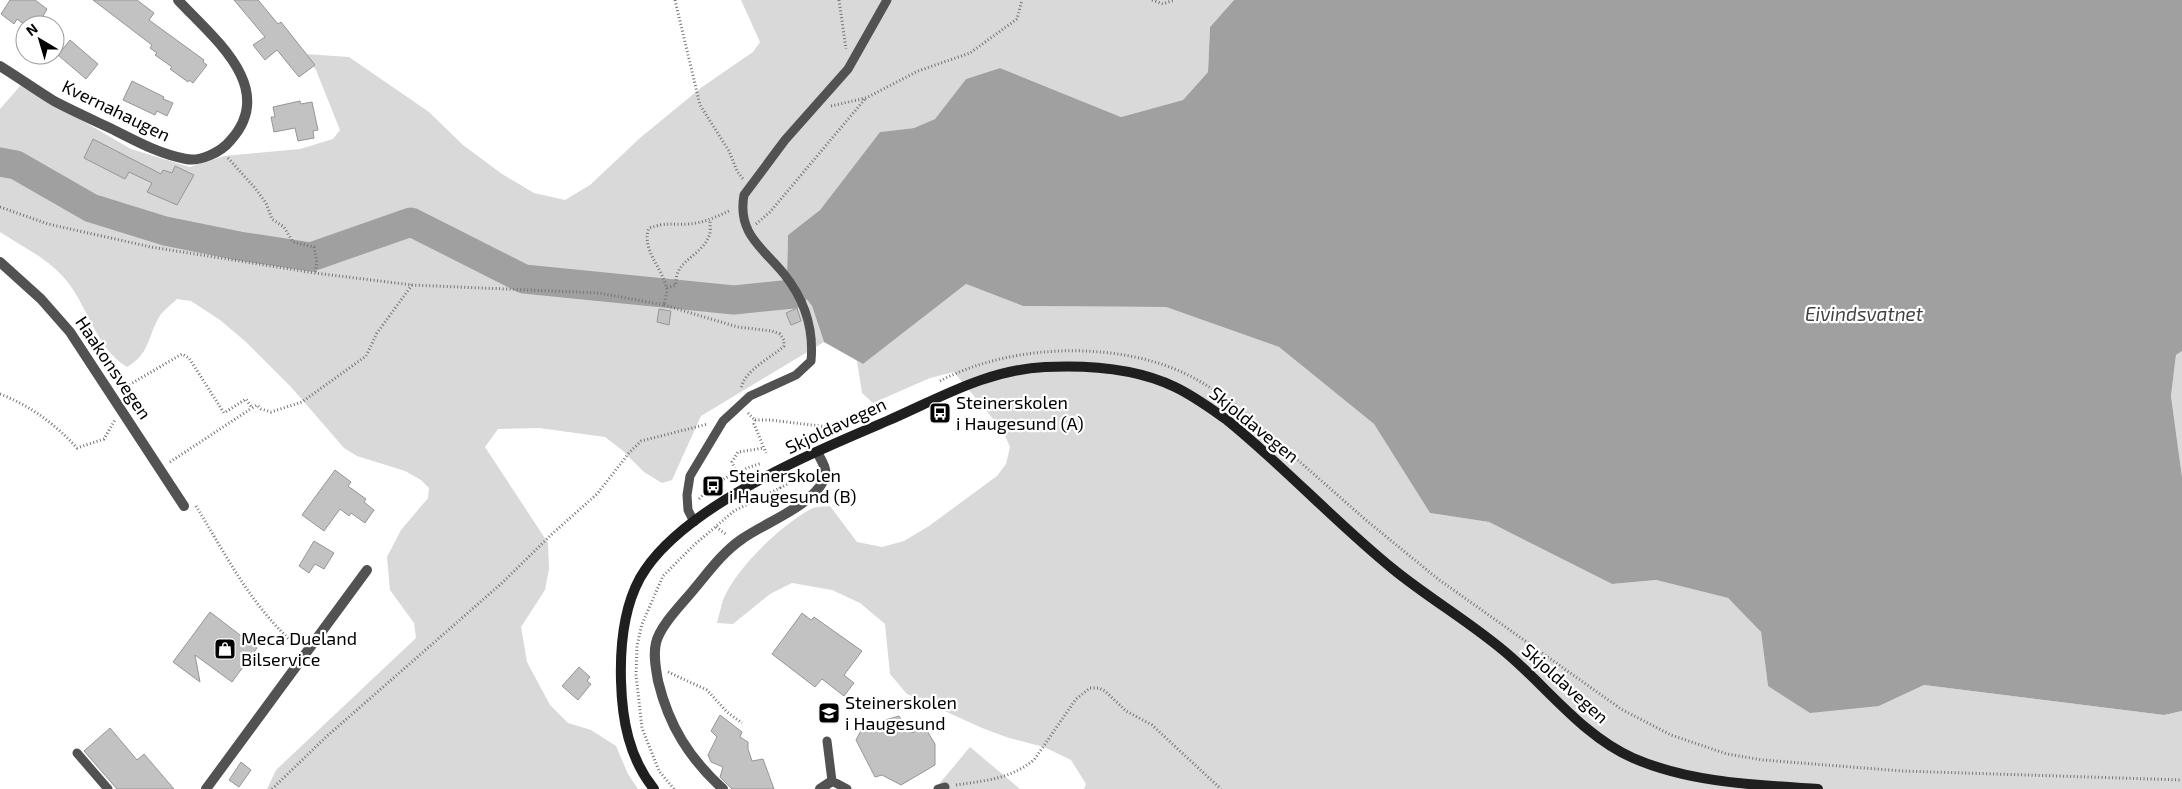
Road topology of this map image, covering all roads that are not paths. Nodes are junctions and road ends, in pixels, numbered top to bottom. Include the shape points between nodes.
1 (178, 0) edge
2 (888, 0) edge
3 (0, 66) edge
4 (0, 262) edge
5 (816, 452) junction
6 (184, 506) dead end
7 (694, 522) junction
8 (367, 570) dead end
9 (827, 741) dead end
10 (77, 753) dead end
11 (832, 781) junction
12 (108, 789) edge
13 (206, 789) edge
14 (654, 789) edge
15 (723, 789) edge
16 (820, 789) edge
17 (847, 789) edge
18 (1818, 789) edge

1 - 3 street, Kvernahaugen via 229,56 245,83 246,115 238,132 221,150 209,155 189,160 165,154 55,101
2 - 7 lane via 848,69 785,140 744,195 742,206 748,231 802,302 812,342 811,361 796,375 750,396 723,421 690,476 688,510
4 - 6 street, Haakonsvegen via 41,299 70,332
5 - 7 main road, Skjoldavegen via 740,491
5 - 15 street via 825,467 825,478 819,487 809,498 726,551 659,634 655,644 655,667 670,721 704,772
5 - 18 main road, Skjoldavegen via 975,381 1009,372 1078,367 1142,375 1174,386 1227,420 1393,569 1510,656 1605,742 1666,771 1756,786
7 - 14 main road, Skjoldavegen via 660,552 641,577 624,624 620,665 627,736
8 - 13 street
9 - 11 lane
10 - 12 lane
11 - 16 street
11 - 17 lane

